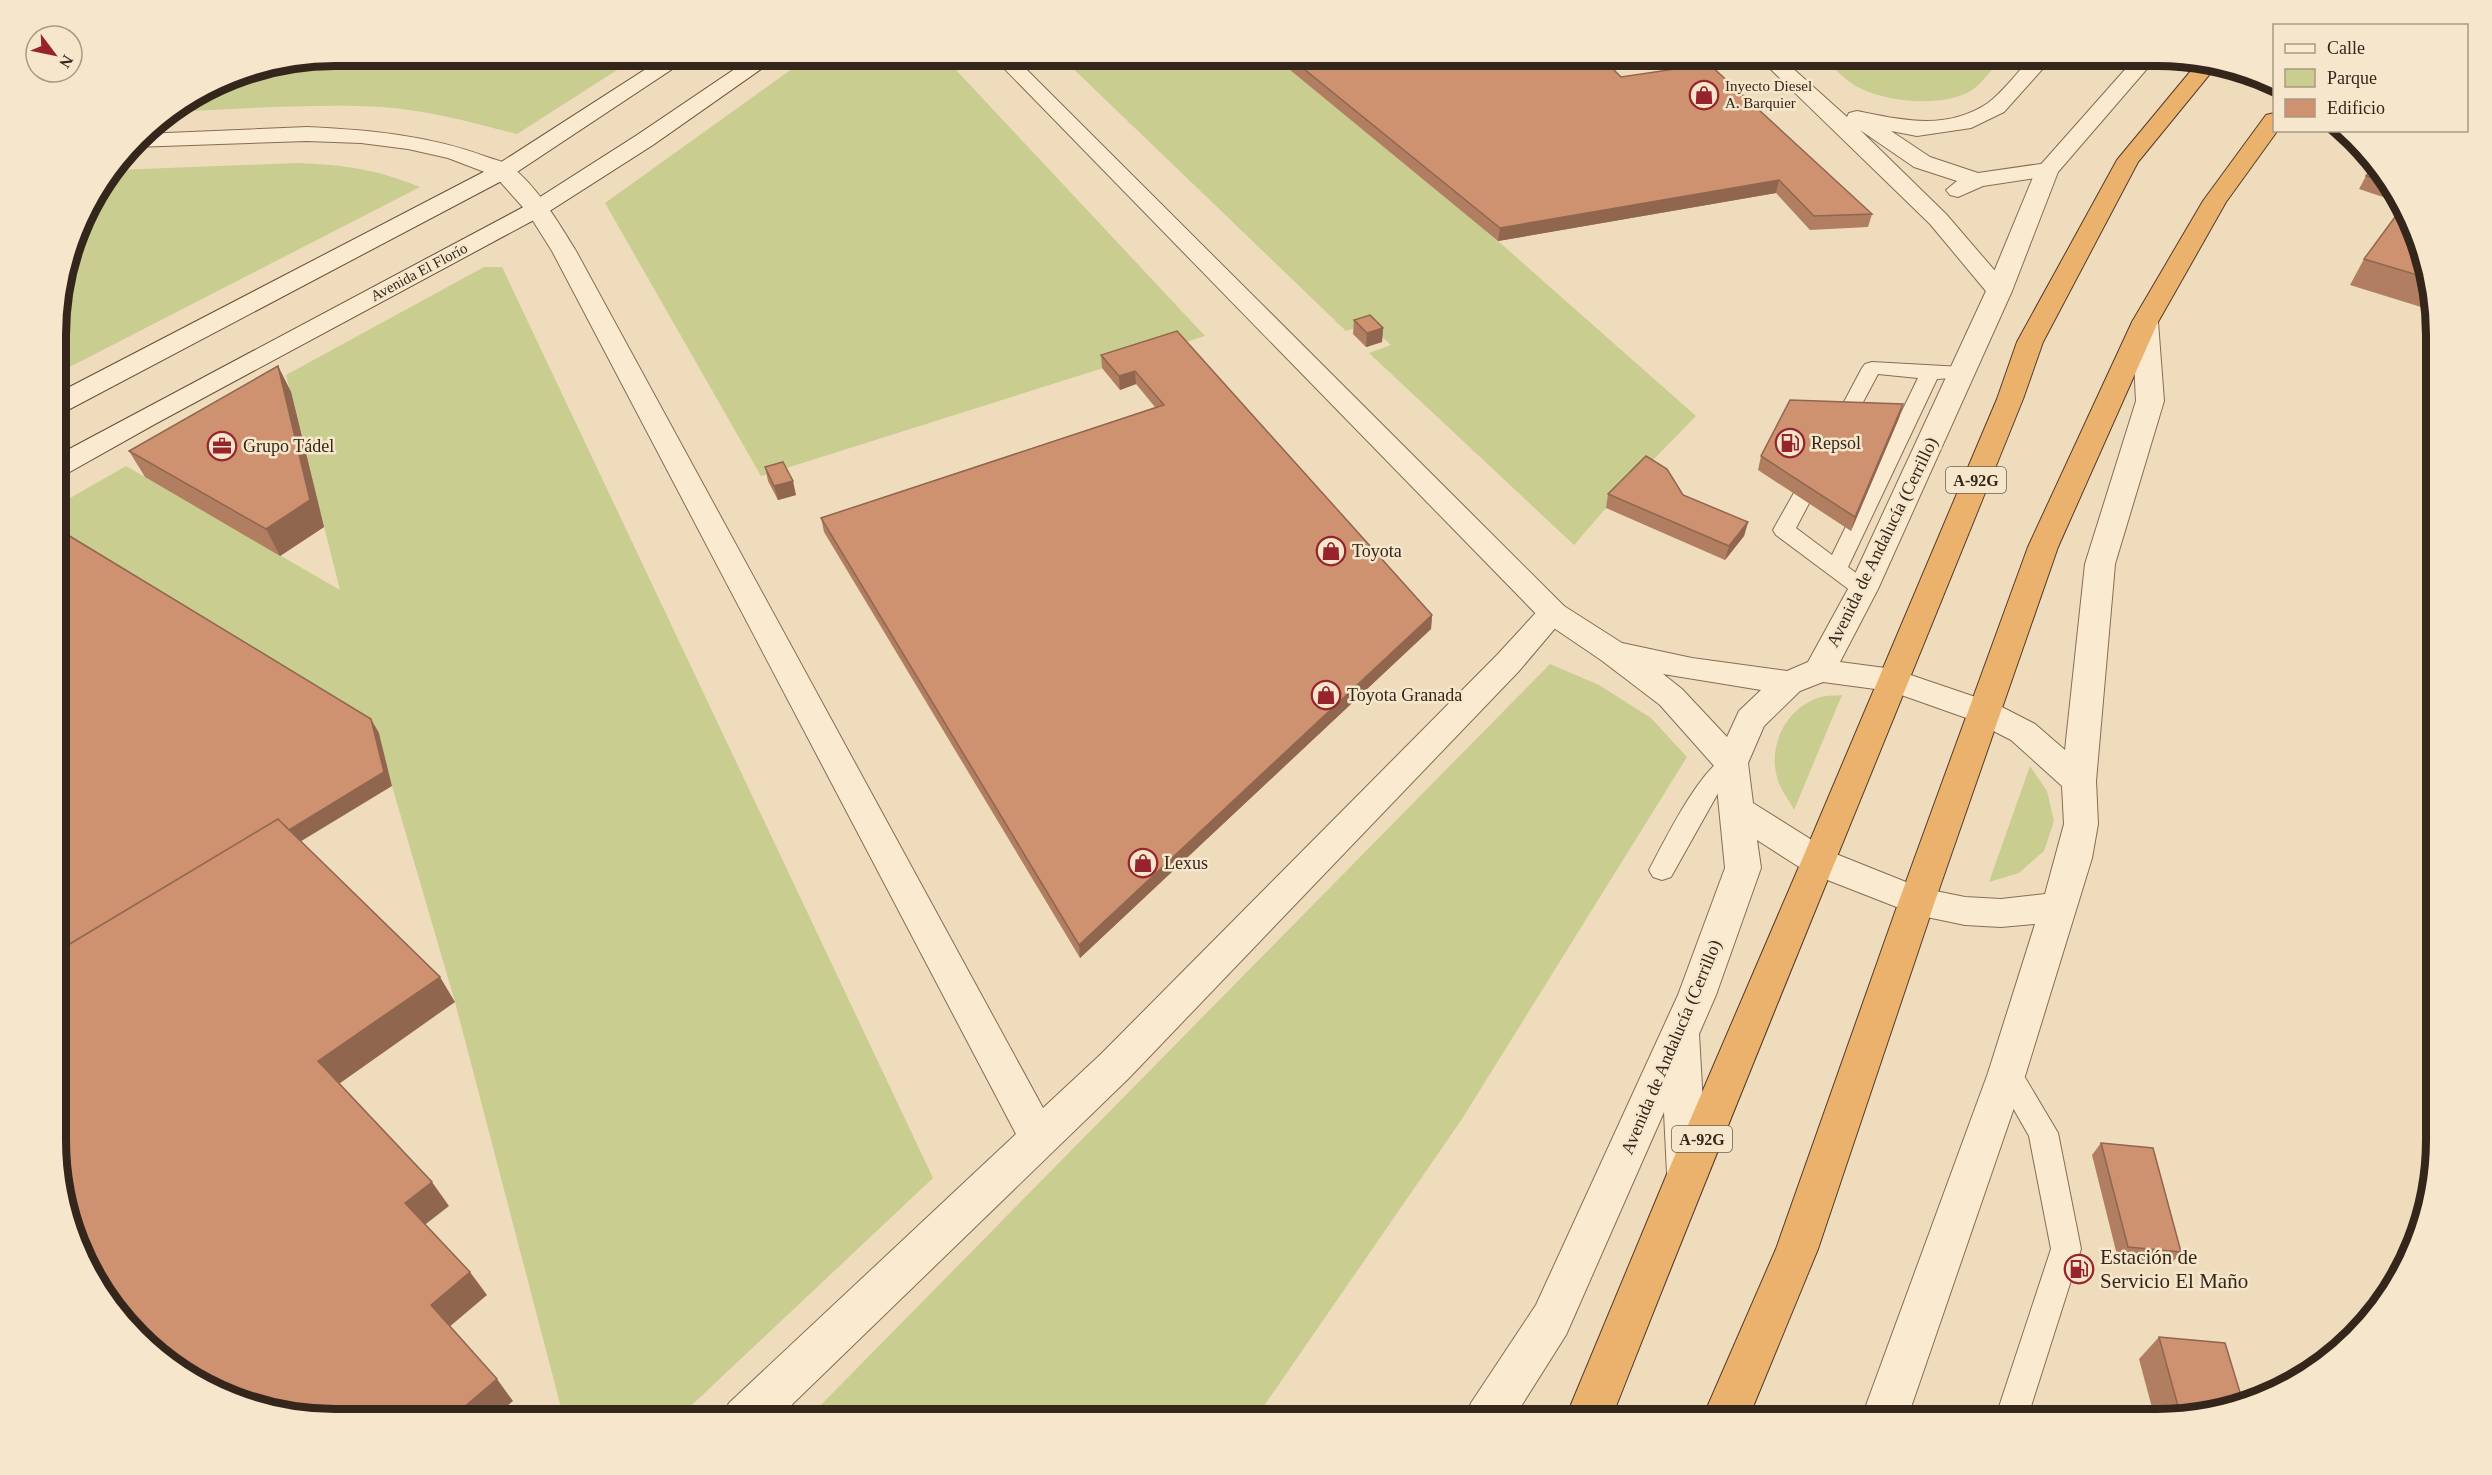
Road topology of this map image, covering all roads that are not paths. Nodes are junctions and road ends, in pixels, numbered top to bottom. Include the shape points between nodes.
1 (664, 66) edge
2 (753, 66) edge
3 (1012, 66) edge
4 (1778, 66) edge
5 (2035, 66) edge
6 (2139, 66) edge
7 (2203, 70) edge
8 (1806, 90) junction
9 (1857, 118) junction
10 (2273, 121) edge
11 (149, 141) edge
12 (2047, 170) junction
13 (503, 171) junction
14 (1977, 180) junction
15 (537, 209) junction
16 (1938, 219) junction
17 (2000, 291) junction
18 (2145, 322) junction
19 (1930, 373) junction
20 (1962, 373) junction
21 (66, 400) edge
22 (66, 462) edge
23 (1836, 569) junction
24 (1863, 589) junction
25 (1553, 613) junction
26 (1612, 652) junction
27 (1820, 670) junction
28 (1893, 680) junction
29 (1789, 683) junction
30 (1984, 712) junction
31 (1731, 763) junction
32 (2079, 781) junction
33 (1737, 810) junction
34 (1819, 862) junction
35 (1662, 870) dead end
36 (1917, 901) junction
37 (2058, 907) junction
38 (1680, 1032) junction
39 (2007, 1073) junction
40 (1039, 1138) junction
41 (1687, 1174) junction
42 (755, 1409) edge
43 (1493, 1409) edge
44 (1592, 1409) edge
45 (1729, 1409) edge
46 (1888, 1409) edge
47 (2014, 1409) edge

1 - 13 street
2 - 15 street, Avenida El Florío via 645,141
3 - 25 street
4 - 8 street
5 - 9 street via 1996,107 1963,123 1917,129
6 - 12 street, Avenida de Andalucía (Cerrillo)
7 - 28 highway, A-92G via 2128,160 2030,342
8 - 9 street
8 - 16 street
9 - 14 street via 1922,162
10 - 18 highway via 2215,201
11 - 13 street via 308,134 361,136 455,153
12 - 14 street
12 - 17 street, Avenida de Andalucía (Cerrillo)
13 - 15 street
13 - 21 street
14 - 16 street via 1948,195
15 - 22 street, Avenida El Florío
15 - 40 street via 564,251
16 - 17 street
17 - 20 street, Avenida de Andalucía (Cerrillo)
18 - 30 highway via 2043,547
18 - 32 street via 2150,401 2100,564
19 - 20 lane
19 - 23 lane
19 - 23 lane via 1872,368 1784,531
20 - 24 street, Avenida de Andalucía (Cerrillo)
23 - 24 lane
24 - 27 street, Avenida de Andalucía (Cerrillo)
25 - 26 street
25 - 40 street via 1132,1048
26 - 29 street
26 - 31 street via 1671,697
27 - 28 street
27 - 29 street, Avenida de Andalucía (Cerrillo)
28 - 30 street
28 - 34 highway, A-92G
29 - 31 street, Avenida de Andalucía (Cerrillo) via 1751,719
30 - 32 street via 2023,732
30 - 36 highway
31 - 33 street, Avenida de Andalucía (Cerrillo)
31 - 35 lane via 1713,780
32 - 37 street via 2080,824
33 - 34 street
33 - 38 street, Avenida de Andalucía (Cerrillo) via 1743,868
34 - 36 street
34 - 41 highway, A-92G
36 - 37 street via 1965,911 2001,913
36 - 45 highway via 1797,1249
37 - 39 street
38 - 41 street
38 - 43 street, Avenida de Andalucía (Cerrillo) via 1551,1320
39 - 46 street
39 - 47 lane via 2043,1133 2066,1249
40 - 42 street
41 - 44 highway, A-92G

